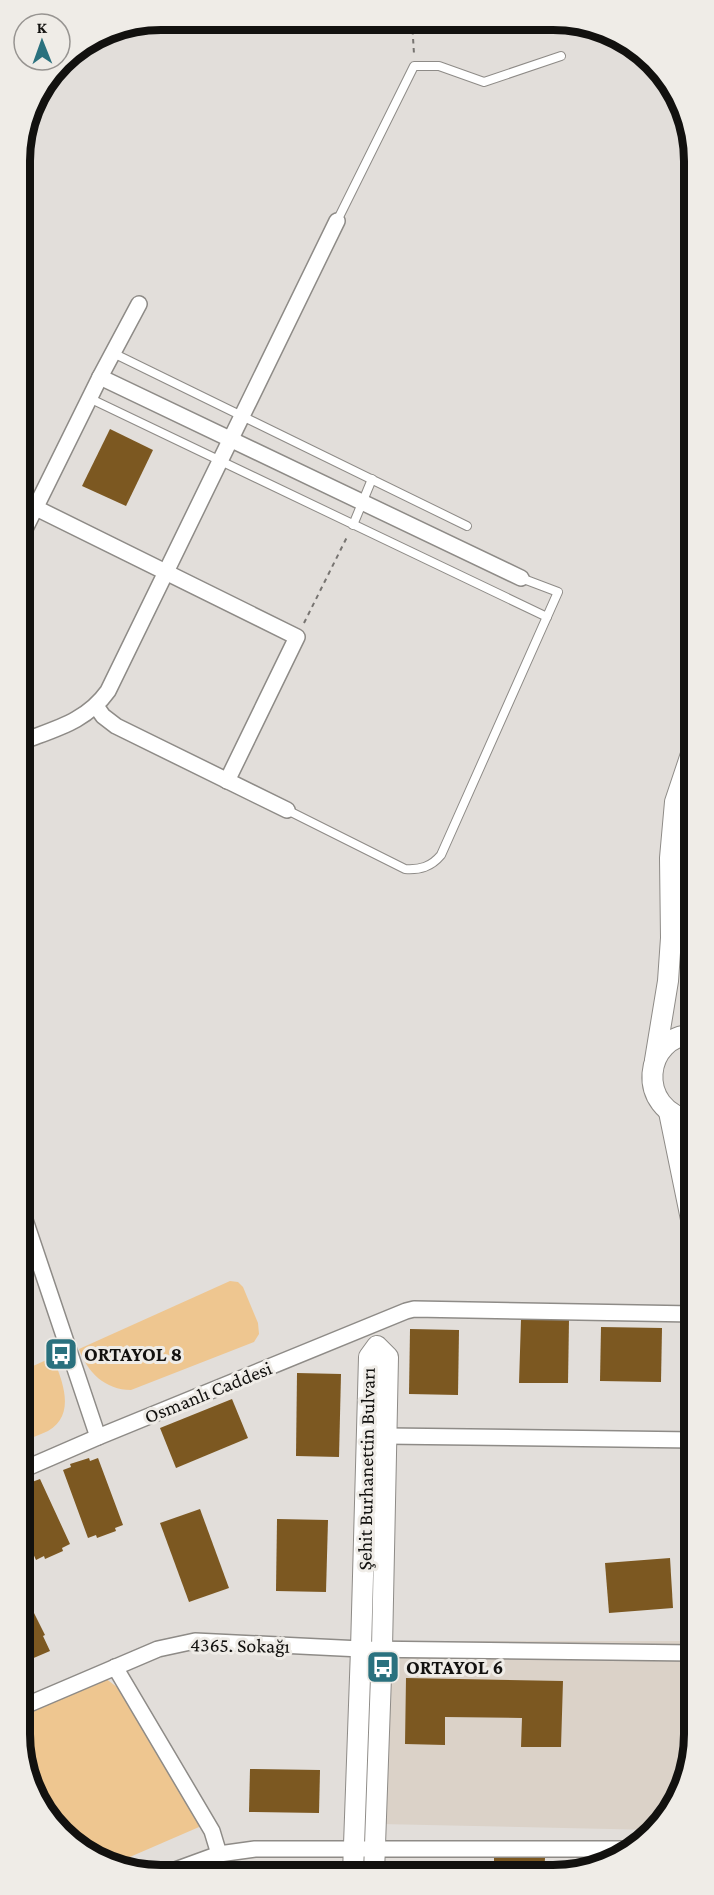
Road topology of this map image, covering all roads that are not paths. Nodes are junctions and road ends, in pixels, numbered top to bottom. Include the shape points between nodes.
1 (561, 56) dead end
2 (337, 221) joint
3 (139, 304) dead end
4 (113, 352) junction
5 (100, 377) junction
6 (89, 398) junction
7 (242, 416) junction
8 (231, 439) junction
9 (220, 461) junction
10 (372, 480) junction
11 (363, 502) junction
12 (36, 508) junction
13 (30, 520) edge
14 (353, 525) junction
15 (467, 525) dead end
16 (166, 573) junction
17 (521, 578) joint
18 (547, 617) junction
19 (96, 706) junction
20 (30, 738) edge
21 (684, 775) edge
22 (227, 781) junction
23 (287, 810) joint
24 (684, 1037) edge
25 (655, 1060) junction
26 (669, 1112) junction
27 (684, 1118) edge
28 (684, 1185) edge
29 (30, 1235) edge
30 (684, 1314) edge
31 (374, 1323) junction
32 (377, 1346) junction
33 (386, 1436) junction
34 (98, 1437) junction
35 (684, 1440) edge
36 (30, 1467) edge
37 (382, 1648) junction
38 (361, 1649) junction
39 (684, 1653) edge
40 (115, 1667) junction
41 (30, 1704) edge
42 (354, 1848) junction
43 (375, 1848) junction
44 (615, 1849) edge
45 (219, 1854) junction
46 (189, 1865) edge
47 (353, 1865) edge
48 (374, 1865) edge

1 - 2 lane via 484,82 439,66 414,66
2 - 7 street
3 - 4 street
4 - 5 street
4 - 7 lane
5 - 6 street
5 - 8 street
6 - 9 lane
6 - 12 street
7 - 8 street
7 - 10 lane
8 - 9 street
8 - 11 street
9 - 14 lane
9 - 16 street
10 - 11 lane
10 - 15 lane
11 - 14 lane
11 - 17 street
12 - 13 street
12 - 16 street
14 - 18 lane
16 - 19 street via 112,683
16 - 22 street via 297,637
17 - 18 lane via 558,592
18 - 23 lane via 441,855 433,863 421,869 405,869
19 - 20 street via 79,719
19 - 22 street via 117,726
21 - 25 street via 675,802 668,981
22 - 23 street
24 - 25 street via 663,1048
25 - 26 street via 653,1089
26 - 27 street
26 - 28 street
29 - 34 street
30 - 31 street, Osmanlı Caddesi via 414,1309
31 - 32 street
31 - 34 street, Osmanlı Caddesi
32 - 33 street, Şehit Burhanettin Bulvarı via 387,1357
32 - 38 street, Şehit Burhanettin Bulvarı via 369,1357
33 - 35 street
33 - 37 street, Şehit Burhanettin Bulvarı
34 - 36 street, Osmanlı Caddesi
37 - 38 street, 4365. Sokağı
37 - 39 street, 4365. Sokağı
37 - 43 street, Şehit Burhanettin Bulvarı
38 - 40 street, 4365. Sokağı via 195,1641 158,1649
38 - 42 street, Şehit Burhanettin Bulvarı
40 - 41 street, 4365. Sokağı
40 - 45 street via 212,1831
42 - 43 street
42 - 45 street via 255,1849
42 - 47 street, Şehit Burhanettin Bulvarı
43 - 44 street
43 - 48 street, Şehit Burhanettin Bulvarı
45 - 46 street

